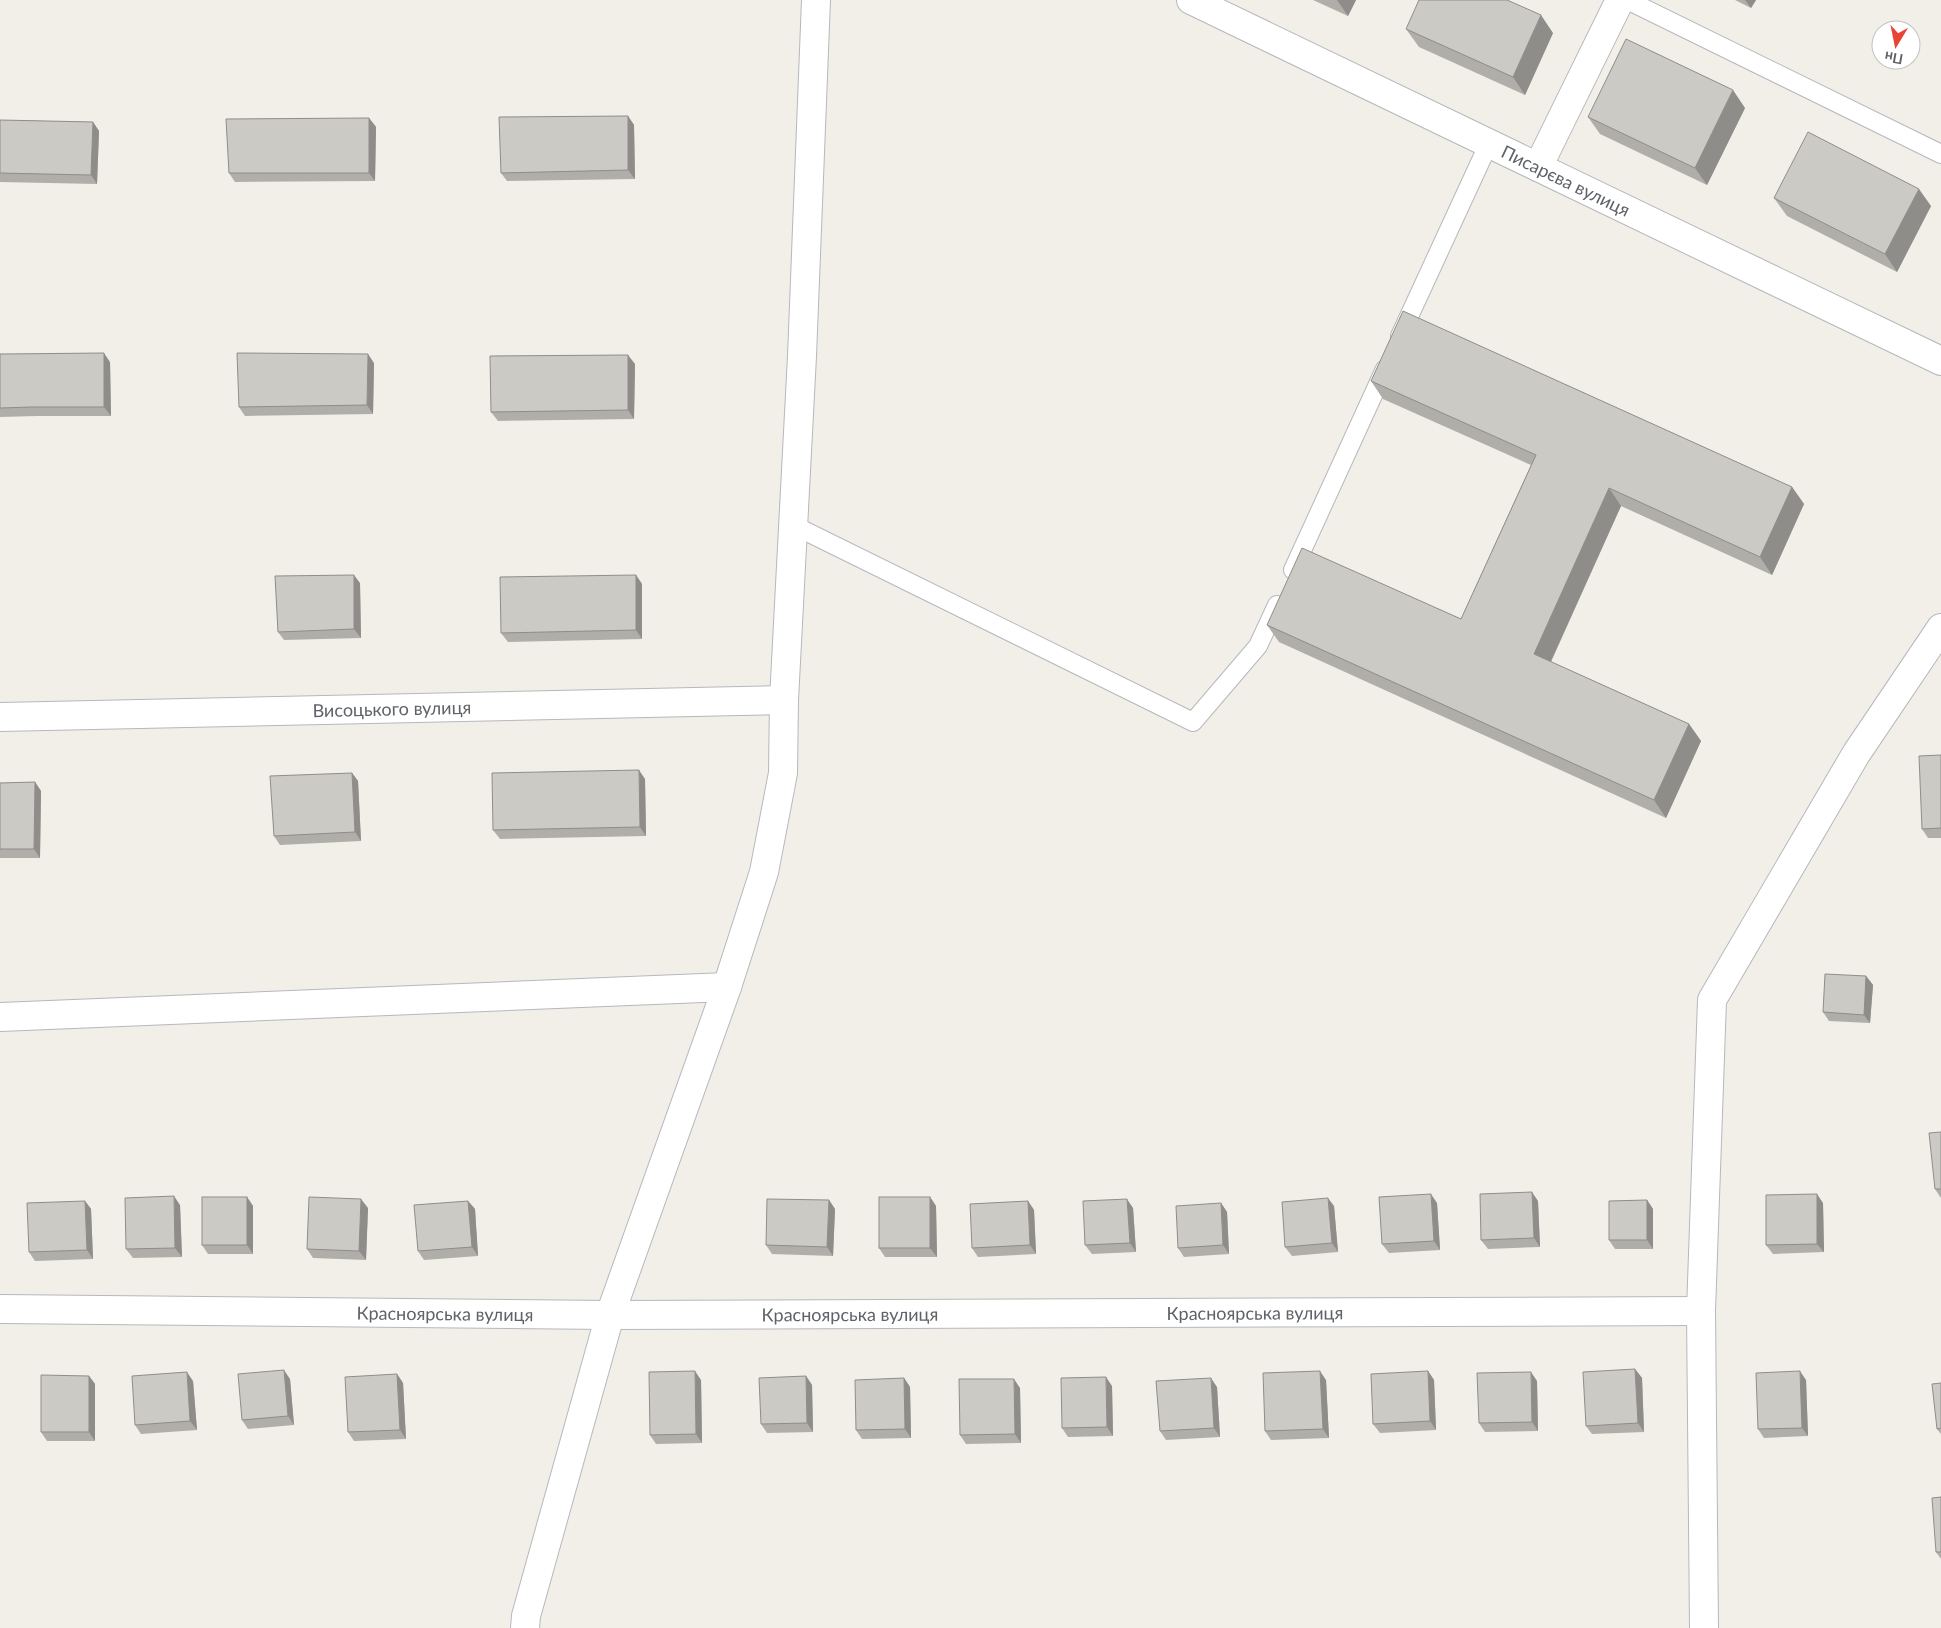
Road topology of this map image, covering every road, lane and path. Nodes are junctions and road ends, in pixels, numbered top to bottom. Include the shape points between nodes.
1 (816, 0) edge
2 (1191, 0) edge
3 (1620, 0) edge
4 (1627, 0) edge
5 (1489, 143) junction
6 (1941, 154) edge
7 (1538, 167) junction
8 (1941, 361) edge
9 (793, 525) junction
10 (1941, 628) edge
11 (784, 700) junction
12 (0, 717) edge
13 (727, 987) junction
14 (0, 1017) edge
15 (0, 1309) edge
16 (1701, 1311) junction
17 (610, 1315) junction
18 (524, 1628) edge
19 (1704, 1628) edge

1 - 9 street
2 - 5 street, Писарєва вулиця
3 - 7 street
4 - 6 lane
5 - 7 street, Писарєва вулиця
5 - 9 lane via 1258,646 1193,722
7 - 8 street, Писарєва вулиця
9 - 11 street
10 - 16 street via 1856,754 1712,1000
11 - 12 street, Висоцького вулиця
11 - 13 street via 783,773 764,872
13 - 14 street
13 - 17 street
15 - 17 street, Красноярська вулиця
16 - 17 street, Красноярська вулиця
16 - 19 street
17 - 18 street

